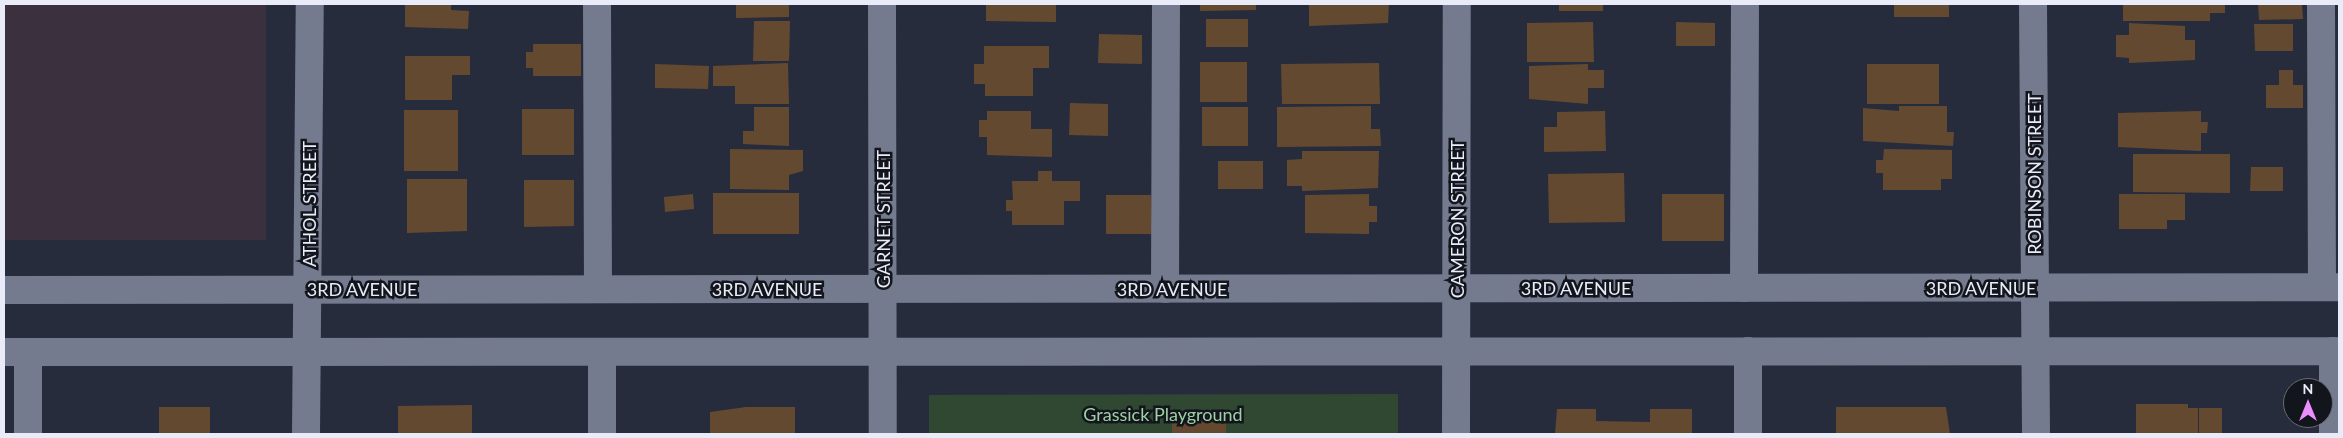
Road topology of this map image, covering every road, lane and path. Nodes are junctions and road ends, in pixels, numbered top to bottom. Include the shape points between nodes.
1 (310, 4) edge
2 (598, 4) edge
3 (882, 4) edge
4 (1166, 4) edge
5 (1457, 4) edge
6 (1745, 4) edge
7 (2033, 4) edge
8 (2321, 4) edge
9 (2330, 287) edge
10 (1457, 288) junction
11 (1744, 288) junction
12 (2034, 288) junction
13 (308, 289) junction
14 (598, 289) junction
15 (882, 289) junction
16 (1165, 289) junction
17 (4, 290) edge
18 (1456, 351) junction
19 (1748, 351) junction
20 (2036, 351) junction
21 (2336, 351) edge
22 (16, 352) edge
23 (306, 352) junction
24 (602, 352) junction
25 (883, 352) junction
26 (28, 434) edge
27 (306, 434) edge
28 (602, 434) edge
29 (883, 434) edge
30 (1456, 434) edge
31 (1748, 434) edge
32 (2036, 434) edge
33 (2332, 434) edge

1 - 13 street, ATHOL STREET
2 - 14 street
3 - 15 street, GARNET STREET
4 - 16 street
5 - 10 street, CAMERON STREET
6 - 11 street
7 - 12 street, ROBINSON STREET
8 - 9 street
9 - 12 street, 3RD AVENUE
10 - 11 street, 3RD AVENUE
10 - 16 street, 3RD AVENUE
10 - 18 street, CAMERON STREET
11 - 12 street, 3RD AVENUE
12 - 20 street, ROBINSON STREET
13 - 14 street, 3RD AVENUE
13 - 17 street, 3RD AVENUE
13 - 23 street, ATHOL STREET
14 - 15 street, 3RD AVENUE
15 - 16 street, 3RD AVENUE
15 - 25 street, GARNET STREET
18 - 19 street
18 - 25 street
18 - 30 street, CAMERON STREET
19 - 20 street
19 - 31 street
20 - 21 street
20 - 32 street, ROBINSON STREET
21 - 33 street
22 - 23 street
22 - 26 street
23 - 24 street
23 - 27 street, ATHOL STREET
24 - 25 street
24 - 28 street
25 - 29 street, GARNET STREET

